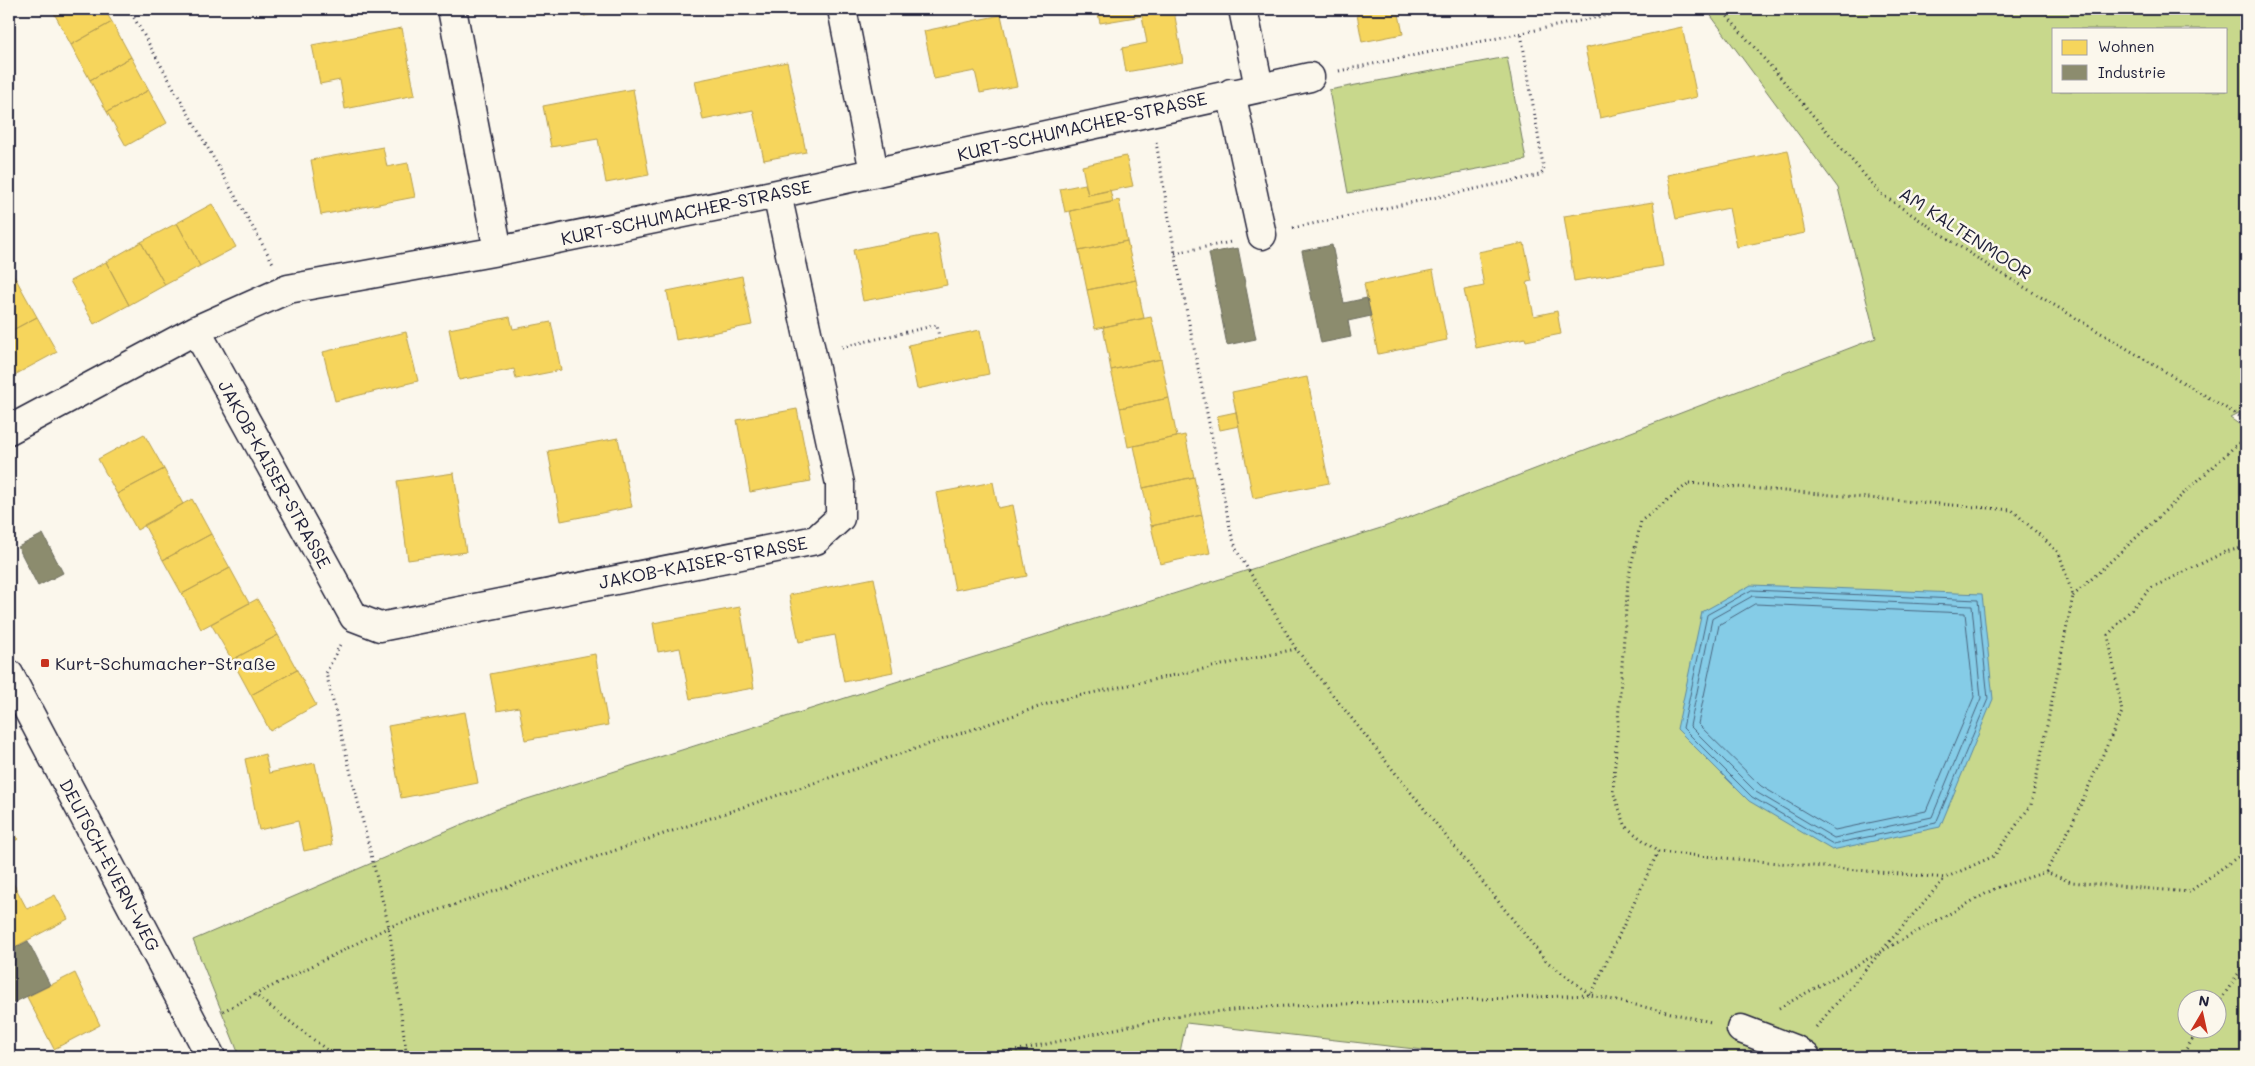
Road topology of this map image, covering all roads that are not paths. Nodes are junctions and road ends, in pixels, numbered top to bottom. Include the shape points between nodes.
1 (452, 9) edge
2 (842, 9) edge
3 (1243, 9) edge
4 (1310, 77) road end
5 (1259, 87) junction
6 (1231, 93) junction
7 (874, 172) junction
8 (777, 194) junction
9 (1262, 235) road end
10 (498, 251) junction
11 (196, 330) junction
12 (9, 430) edge
13 (9, 674) edge
14 (1741, 1029) road end
15 (1801, 1054) edge
16 (211, 1057) edge

1 - 10 street
2 - 7 street
3 - 5 street
4 - 5 street, KURT-SCHUMACHER-STRASSE
5 - 6 street, KURT-SCHUMACHER-STRASSE
6 - 7 street, KURT-SCHUMACHER-STRASSE
6 - 9 street, KURT-SCHUMACHER-STRASSE
7 - 8 street, KURT-SCHUMACHER-STRASSE
8 - 10 street, KURT-SCHUMACHER-STRASSE
8 - 11 street, JAKOB-KAISER-STRASSE via 840,484 840,518 816,540 380,627 354,617
10 - 11 street, KURT-SCHUMACHER-STRASSE via 288,289
11 - 12 street, KURT-SCHUMACHER-STRASSE
13 - 16 street, DEUTSCH-EVERN-WEG
14 - 15 street

